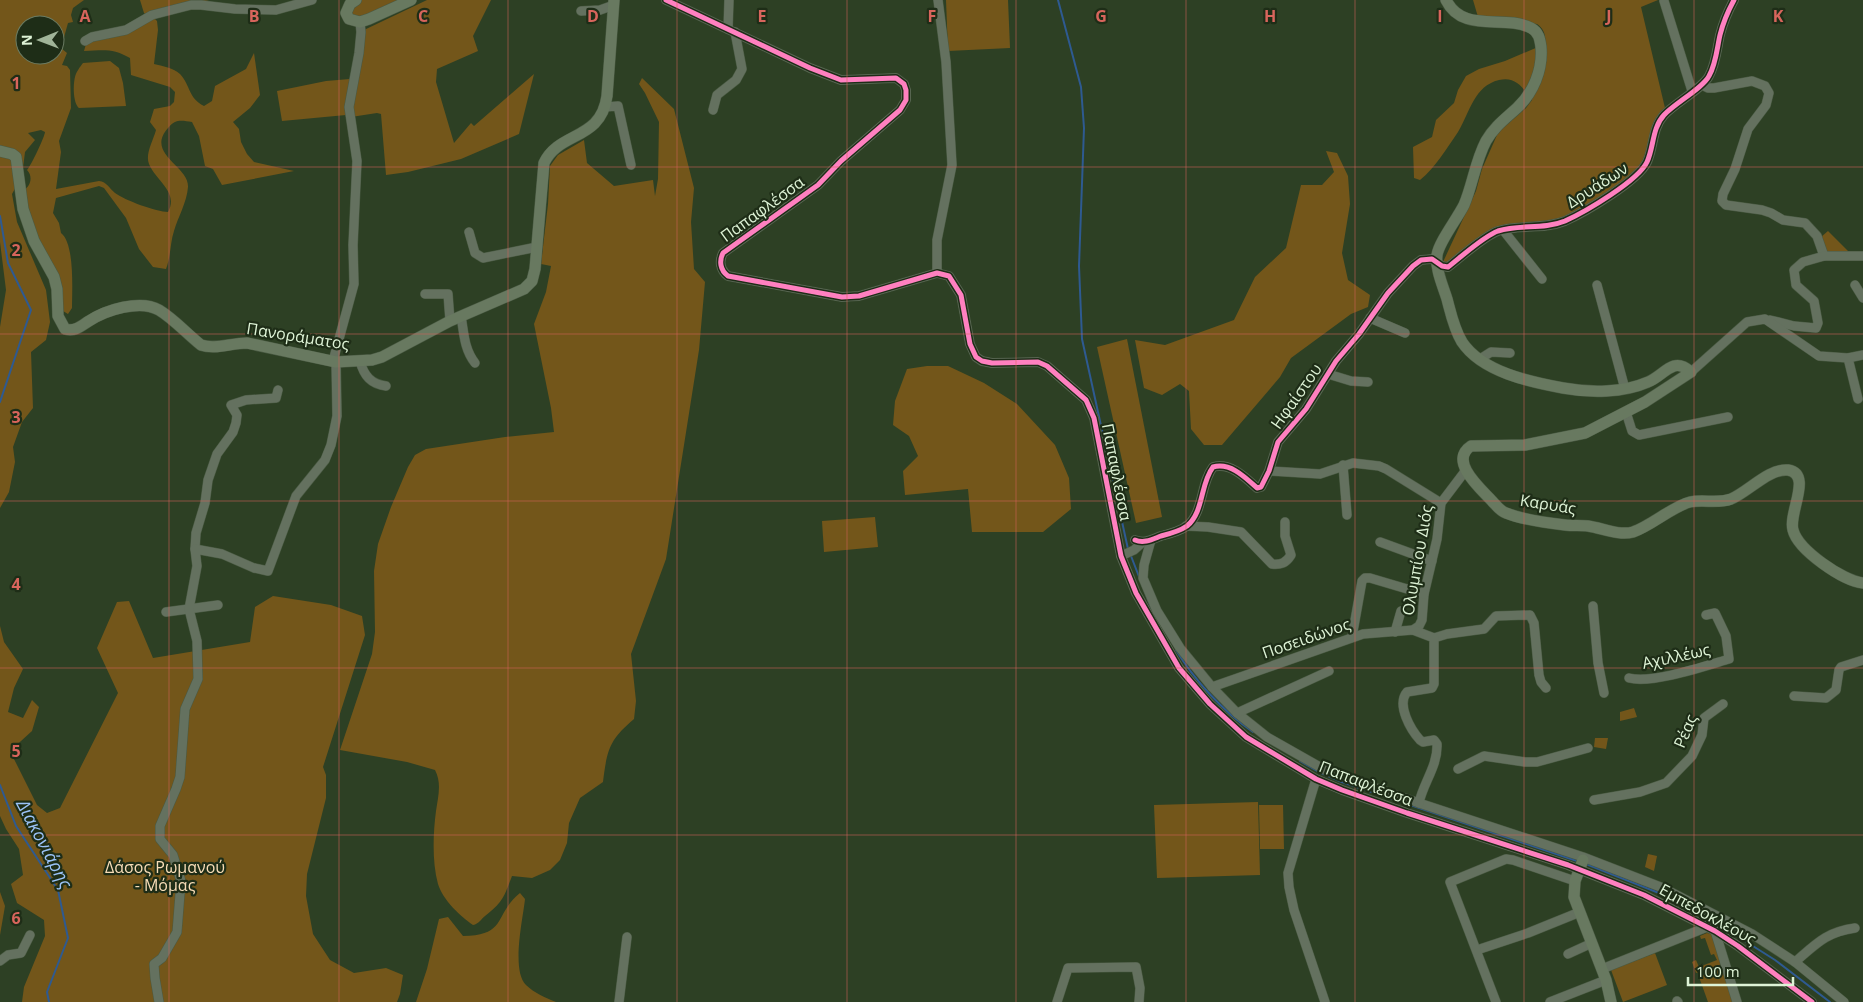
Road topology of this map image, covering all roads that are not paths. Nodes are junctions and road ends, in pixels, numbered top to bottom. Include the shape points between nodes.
1 (312, 0) edge
2 (356, 0) edge
3 (412, 0) edge
4 (666, 0) edge
5 (729, 0) edge
6 (938, 0) edge
7 (1446, 0) edge
8 (1734, 0) edge
9 (1664, 1) dead end
10 (614, 3) edge
11 (581, 11) dead end
12 (360, 22) junction
13 (732, 31) junction
14 (85, 41) dead end
15 (1702, 85) junction
16 (1692, 91) junction
17 (605, 106) junction
18 (713, 110) dead end
19 (1, 151) edge
20 (631, 166) dead end
21 (1503, 230) junction
22 (469, 232) dead end
23 (537, 248) junction
24 (1824, 256) junction
25 (1863, 256) edge
26 (1438, 264) junction
27 (937, 273) junction
28 (1542, 279) dead end
29 (1597, 285) dead end
30 (1855, 285) dead end
31 (425, 294) dead end
32 (1863, 298) edge
33 (456, 318) junction
34 (1370, 318) junction
35 (1765, 319) junction
36 (1405, 332) dead end
37 (1510, 353) dead end
38 (1863, 355) edge
39 (1848, 358) junction
40 (1480, 359) junction
41 (334, 361) junction
42 (360, 361) junction
43 (475, 363) dead end
44 (1691, 372) junction
45 (1328, 374) junction
46 (1368, 382) dead end
47 (386, 386) dead end
48 (1624, 388) junction
49 (278, 390) dead end
50 (1858, 399) dead end
51 (1626, 412) junction
52 (1728, 417) dead end
53 (1343, 465) junction
54 (1466, 470) junction
55 (1269, 471) junction
56 (1441, 503) junction
57 (1347, 515) dead end
58 (1285, 522) dead end
59 (1186, 526) junction
60 (1143, 540) junction
61 (1380, 542) dead end
62 (195, 549) junction
63 (1127, 553) junction
64 (1432, 561) junction
65 (1863, 583) edge
66 (1424, 594) junction
67 (218, 605) dead end
68 (1593, 606) dead end
69 (189, 609) junction
70 (1401, 611) dead end
71 (166, 612) dead end
72 (1706, 615) dead end
73 (1413, 630) junction
74 (1395, 632) junction
75 (1352, 637) junction
76 (1434, 638) junction
77 (1863, 660) edge
78 (1329, 670) dead end
79 (1629, 678) dead end
80 (1212, 687) junction
81 (1546, 688) dead end
82 (1604, 693) dead end
83 (1794, 696) dead end
84 (1723, 704) dead end
85 (1236, 714) junction
86 (1588, 748) dead end
87 (1458, 769) dead end
88 (1316, 779) junction
89 (1594, 800) dead end
90 (1418, 803) junction
91 (1582, 865) junction
92 (1574, 881) junction
93 (1580, 912) junction
94 (1855, 928) dead end
95 (1711, 929) junction
96 (30, 935) dead end
97 (627, 937) dead end
98 (1592, 943) junction
99 (1476, 950) junction
100 (1568, 954) dead end
101 (0, 961) edge
102 (1795, 962) junction
103 (1602, 969) junction
104 (1606, 980) junction
105 (160, 1002) edge
106 (619, 1002) edge
107 (1057, 1002) edge
108 (1139, 1002) edge
109 (1325, 1002) edge
110 (1496, 1002) edge
111 (1550, 1002) edge
112 (1611, 1002) edge
113 (1617, 1002) edge
114 (1737, 1002) edge
115 (1812, 1002) edge
116 (1844, 1002) edge

1 - 14 street via 276,10 190,6 152,16 126,30
2 - 12 main road via 346,12 352,21
3 - 12 main road
4 - 13 street, Παπαφλέσσα
5 - 13 street
6 - 27 street via 946,62 952,165 936,240
7 - 26 main road via 1465,18 1517,24 1532,29 1539,37 1541,56 1530,93 1494,128 1485,142 1466,200 1438,253
8 - 15 street via 1722,25 1710,74
9 - 16 street
10 - 11 street via 600,10
10 - 17 main road, Πανοράματος
12 - 41 street via 359,53 349,108 357,161 352,245 354,284
13 - 18 street via 742,69 736,80 717,95
13 - 27 street, Παπαφλέσσα via 836,79 896,78 904,84 907,96 900,110 840,160 818,185 723,253 720,263 724,273 850,297
15 - 16 street, Δρυάδων
15 - 24 street via 1714,88 1752,81 1769,90 1768,100 1748,129 1722,201 1726,205 1767,211 1783,220 1805,223 1816,236
16 - 21 street, Δρυάδων via 1661,119 1647,162 1633,178 1565,221 1538,228
17 - 20 street via 618,106
17 - 23 main road, Πανοράματος via 593,125 557,147 546,159
19 - 41 main road, Πανοράματος via 16,157 23,208 34,241 54,277 58,316 65,328 76,329 103,312 151,307 207,347 246,343
21 - 26 street, Δρυάδων via 1487,237 1448,267
21 - 28 street
22 - 23 street via 475,253 483,258
23 - 33 main road, Πανοράματος via 533,277 528,286
24 - 25 street
24 - 35 street via 1803,262 1794,270 1796,285 1814,301 1816,328
26 - 34 street, Ηφαίστου via 1432,259 1419,262 1388,293
26 - 40 main road via 1456,330 1466,347
27 - 63 street, Παπαφλέσσα via 949,276 959,290 970,344 976,357 992,363 1038,362 1086,400 1094,418
29 - 48 street
30 - 32 street
31 - 33 street via 448,294
33 - 42 main road, Πανοράματος via 377,359
33 - 43 street via 468,355
34 - 36 street
34 - 45 street, Ηφαίστου
35 - 39 street via 1819,356
35 - 44 street via 1747,322
37 - 40 street via 1491,352
38 - 39 street
39 - 50 street
40 - 48 main road via 1514,377 1564,388 1595,391
41 - 42 main road, Πανοράματος
41 - 62 street via 336,416 331,445 325,460 296,496 268,571 222,554
42 - 47 street via 367,378 377,385
44 - 48 main road via 1675,366 1647,383
44 - 51 main road
45 - 46 street
45 - 55 street, Ηφαίστου via 1306,409 1278,442
49 - 62 street via 276,398 246,400 231,405 237,415 235,428 219,450 208,480
51 - 52 street via 1632,431 1639,435
51 - 54 main road via 1576,436 1525,445 1471,446 1463,457
53 - 55 street via 1320,474
53 - 56 street via 1379,466
53 - 57 street
54 - 56 street, Ολυμπίου Διός
54 - 65 main road, Καρυάς via 1505,513 1626,533 1687,503 1732,499 1773,474 1789,470 1798,475 1800,481 1793,532 1805,548 1839,576
55 - 59 street, Ηφαίστου via 1261,487 1257,488 1225,466 1214,467 1208,474 1195,515
56 - 64 street, Ολυμπίου Διός
58 - 59 street via 1291,556 1280,565 1272,564 1241,532
59 - 60 street
60 - 63 street
60 - 80 street via 1143,578 1157,611 1180,648
61 - 64 street
62 - 69 street via 197,566
63 - 88 street, Παπαφλέσσα via 1136,594 1179,668 1210,704 1246,737
64 - 66 street, Ολυμπίου Διός
66 - 73 street, Ολυμπίου Διός via 1422,620
66 - 75 street via 1365,578
67 - 69 street
68 - 82 street
69 - 71 street
69 - 105 street via 197,641 198,679 185,709 180,777 160,826 160,838 173,855 181,880 177,932 162,958 154,964
70 - 74 street
72 - 79 street, Αχιλλέως via 1715,614 1726,636 1729,659 1696,670
73 - 74 street, Ποσειδώνος
73 - 76 street
74 - 75 street, Ποσειδώνος
75 - 80 street, Ποσειδώνος
76 - 81 street via 1484,629 1496,616 1530,615 1534,623 1538,671
76 - 90 street via 1434,684 1432,688 1407,692 1403,703 1407,720 1420,740 1435,740 1437,744 1434,765
77 - 83 street via 1841,667 1836,690 1826,698
78 - 85 street
80 - 85 street
84 - 89 street, Ρέας via 1704,718 1703,732 1692,756 1666,783 1640,792
85 - 90 street via 1267,737 1327,771
86 - 87 street via 1537,762 1484,756
88 - 91 street, Παπαφλέσσα via 1407,813
88 - 109 street via 1288,879 1294,910
90 - 102 street via 1640,878 1742,929
91 - 92 main road
91 - 95 street, Εμπεδοκλέους
92 - 93 main road via 1574,896
92 - 99 street via 1506,859 1450,882
93 - 98 main road
93 - 99 street
94 - 102 street via 1829,935
95 - 103 street
95 - 114 street
95 - 115 street, Εμπεδοκλέους via 1749,953
96 - 101 street via 21,953 8,955
97 - 106 street
98 - 100 street
98 - 103 main road
99 - 110 street
102 - 116 street
103 - 104 main road
104 - 111 street
104 - 112 main road
104 - 113 main road
107 - 108 street via 1068,968 1136,968

